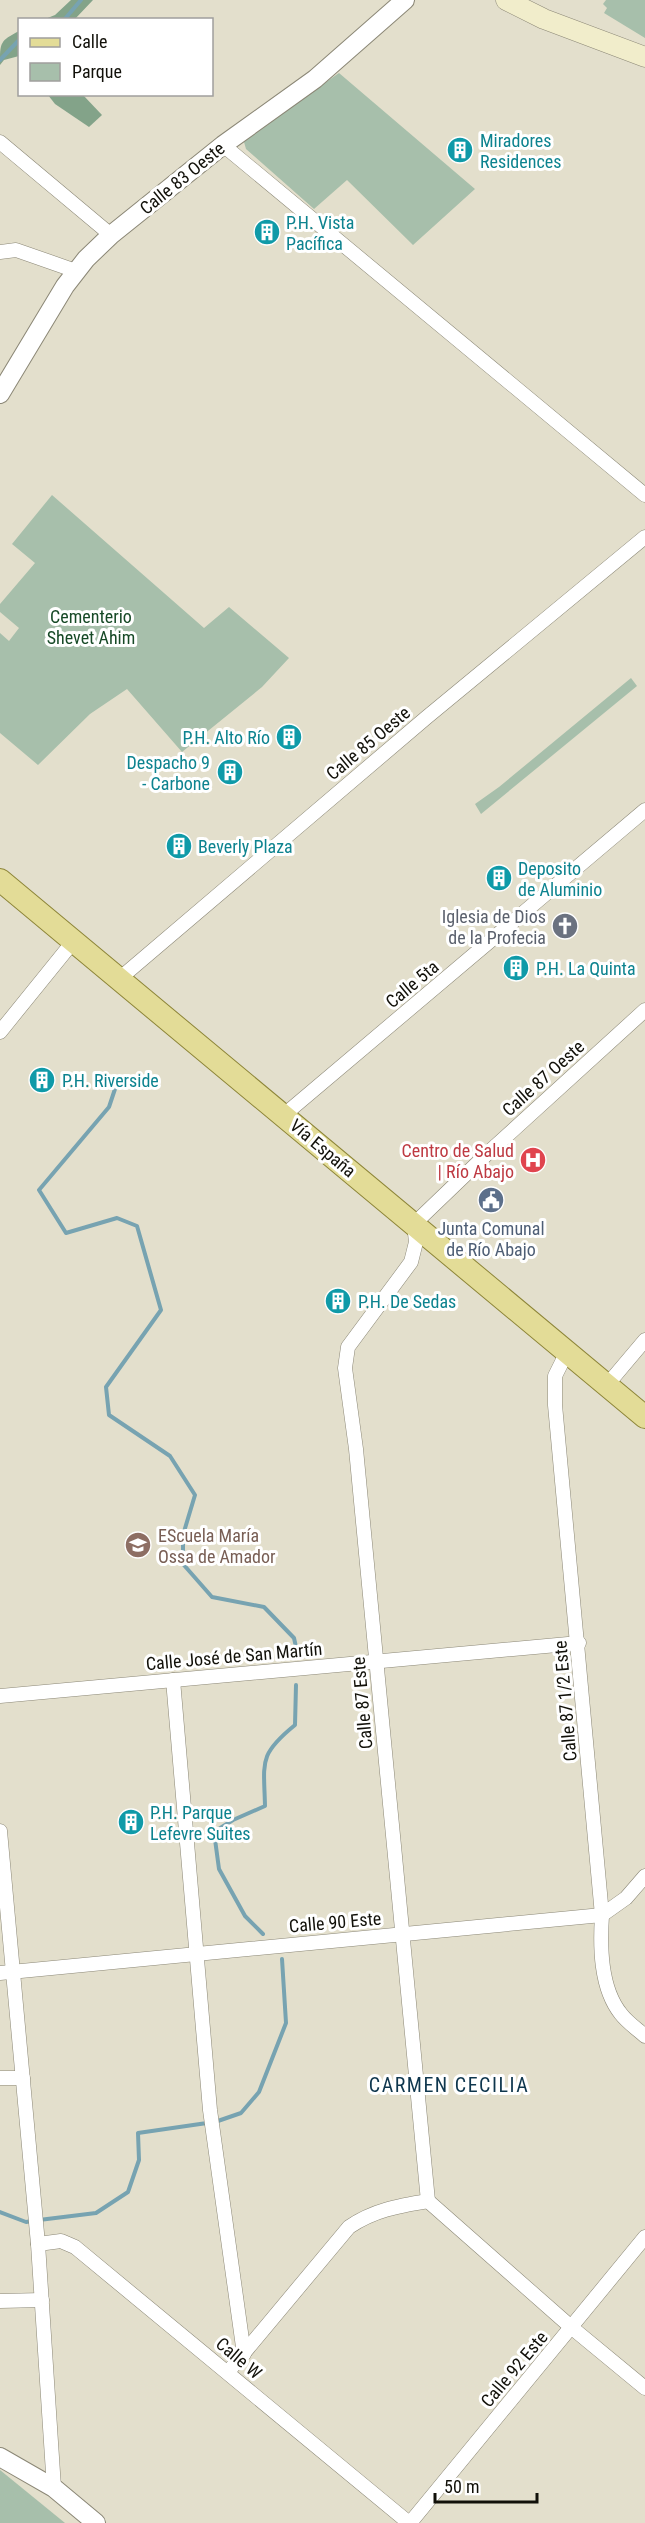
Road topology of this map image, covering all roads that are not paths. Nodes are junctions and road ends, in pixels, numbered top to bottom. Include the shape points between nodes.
1 (405, 0) edge
2 (506, 0) edge
3 (645, 57) edge
4 (0, 142) edge
5 (223, 145) junction
6 (111, 236) junction
7 (0, 252) edge
8 (76, 271) junction
9 (0, 394) edge
10 (645, 495) edge
11 (645, 537) edge
12 (645, 810) edge
13 (0, 880) edge
14 (72, 943) junction
15 (118, 980) junction
16 (645, 1010) edge
17 (0, 1032) edge
18 (284, 1115) junction
19 (414, 1224) junction
20 (645, 1340) edge
21 (567, 1352) junction
22 (607, 1385) junction
23 (645, 1417) edge
24 (579, 1643) junction
25 (376, 1660) junction
26 (173, 1680) junction
27 (0, 1696) edge
28 (0, 1831) edge
29 (645, 1876) edge
30 (602, 1915) junction
31 (401, 1934) junction
32 (197, 1953) junction
33 (6, 1972) edge
34 (645, 2036) edge
35 (0, 2078) edge
36 (22, 2078) junction
37 (428, 2201) junction
38 (645, 2237) edge
39 (38, 2244) junction
40 (42, 2300) junction
41 (0, 2301) edge
42 (571, 2327) junction
43 (244, 2354) junction
44 (228, 2372) junction
45 (645, 2388) edge
46 (0, 2457) edge
47 (54, 2488) junction
48 (96, 2523) edge
49 (409, 2523) edge

1 - 5 street, Calle 83 Oeste via 315,79
2 - 3 main road via 544,19
4 - 6 street
5 - 6 street, Calle 83 Oeste
5 - 10 street
6 - 8 street, Calle 83 Oeste
7 - 8 street via 16,250
8 - 9 street, Calle 83 Oeste
11 - 15 street, Calle 85 Oeste
12 - 18 street, Calle 5ta
13 - 14 main road, Vía España
14 - 15 main road, Vía España
14 - 17 street
15 - 18 main road, Vía España
16 - 19 street, Calle 87 Oeste
18 - 19 main road, Vía España
19 - 21 main road, Vía España
19 - 25 street, Calle 87 Este via 416,1242 411,1262 348,1347 345,1368
20 - 22 street
21 - 22 main road, Vía España
21 - 24 street, Calle 87 1/2 Este via 555,1376 555,1405
22 - 23 main road, Vía España
24 - 25 street, Calle José de San Martín
24 - 30 street, Calle 87 1/2 Este
25 - 26 street, Calle José de San Martín
25 - 31 street, Calle 87 Este
26 - 27 street, Calle José de San Martín
26 - 32 street
28 - 33 street
29 - 30 street via 626,1898
30 - 31 street, Calle 90 Este
30 - 34 street, Calle 87 1/2 Este via 610,1995 619,2012
31 - 32 street, Calle 90 Este
31 - 37 street, Calle 87 Este
32 - 33 street, Calle 90 Este
32 - 43 street via 215,2156
33 - 36 street
35 - 36 street
36 - 39 street
37 - 42 street
37 - 43 street via 387,2208 367,2215 349,2228
38 - 42 street, Calle 92 Este
39 - 40 street
39 - 44 street, Calle W via 61,2241 75,2247
40 - 41 street
40 - 47 street
42 - 45 street
42 - 49 street, Calle 92 Este
43 - 44 street
44 - 49 street, Calle W
46 - 47 street
47 - 48 street

